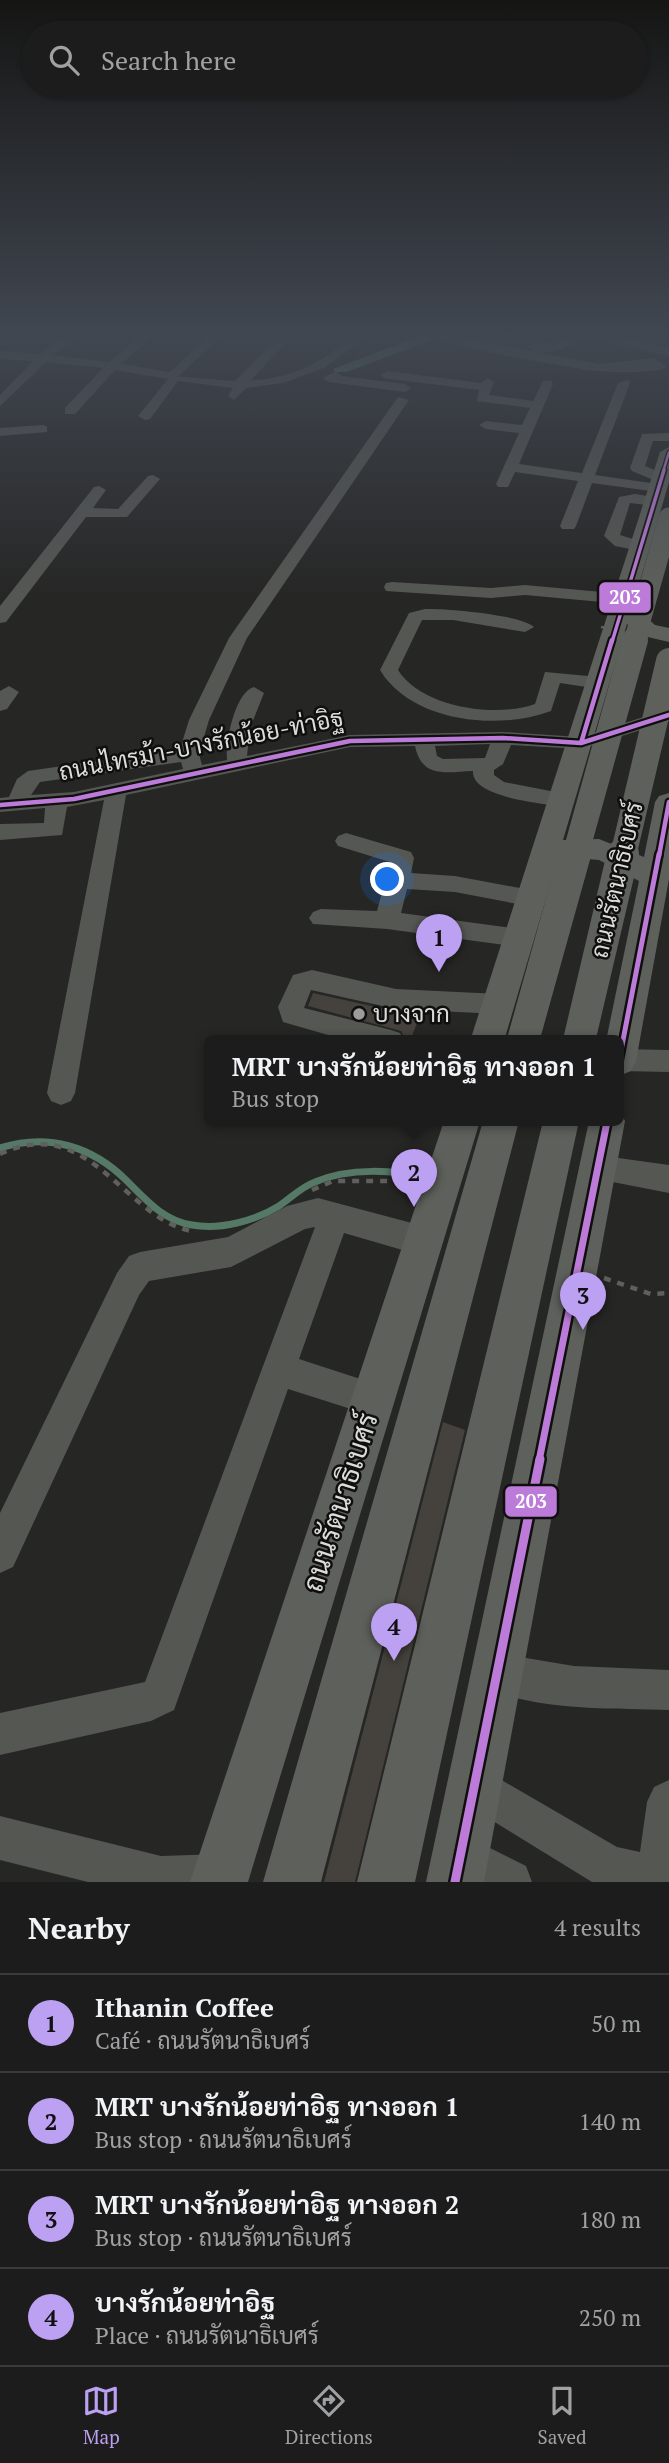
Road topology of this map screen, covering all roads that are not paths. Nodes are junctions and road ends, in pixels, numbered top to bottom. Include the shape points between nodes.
1 (387, 423) edge
2 (530, 423) edge
3 (608, 423) edge
4 (486, 425) dead end
5 (42, 429) dead end
6 (527, 430) junction
7 (0, 432) edge
8 (669, 437) edge
9 (669, 452) edge
10 (510, 467) junction
11 (585, 478) junction
12 (153, 479) dead end
13 (503, 484) dead end
14 (99, 490) dead end
15 (661, 496) edge
16 (83, 512) junction
17 (568, 526) dead end
18 (392, 587) dead end
19 (623, 603) junction
20 (0, 618) edge
21 (525, 627) dead end
22 (669, 635) edge
23 (669, 661) edge
24 (599, 683) junction
25 (254, 693) dead end
26 (442, 709) junction
27 (669, 715) edge
28 (431, 738) junction
29 (503, 738) junction
30 (581, 743) junction
31 (238, 763) junction
32 (182, 766) junction
33 (484, 766) junction
34 (116, 790) junction
35 (563, 800) junction
36 (57, 802) junction
37 (669, 802) edge
38 (8, 805) edge
39 (0, 832) edge
40 (665, 839) edge
41 (346, 841) dead end
42 (547, 855) junction
43 (399, 880) junction
44 (662, 884) edge
45 (533, 898) junction
46 (321, 918) dead end
47 (387, 920) junction
48 (520, 938) junction
49 (499, 1004) junction
50 (368, 1035) edge
51 (489, 1035) edge
52 (524, 1035) edge
53 (580, 1035) edge
54 (624, 1040) edge
55 (624, 1060) edge
56 (669, 1061) edge
57 (61, 1093) dead end
58 (460, 1126) edge
59 (500, 1126) edge
60 (560, 1126) edge
61 (606, 1126) edge
62 (597, 1168) junction
63 (669, 1179) edge
64 (335, 1214) junction
65 (423, 1241) junction
66 (278, 1368) junction
67 (373, 1399) junction
68 (0, 1554) edge
69 (496, 1673) junction
70 (669, 1690) edge
71 (0, 1734) edge
72 (474, 1785) junction
73 (669, 1802) edge
74 (404, 1804) junction
75 (0, 1838) edge
76 (457, 1868) edge
77 (220, 1879) edge
78 (663, 1879) edge
79 (292, 1882) edge
80 (386, 1882) edge
81 (392, 1882) edge
82 (510, 1882) edge

1 - 32 street via 238,638 198,720
2 - 6 street
3 - 11 street
4 - 6 street
5 - 7 street
6 - 10 street
8 - 15 street via 647,437 637,468
9 - 15 main road, ถนนรัตนาธิเบศร์
10 - 11 street
10 - 13 street
11 - 15 street
11 - 17 street
12 - 16 street via 122,514
14 - 16 street
15 - 19 main road, ถนนรัตนาธิเบศร์
15 - 52 main road, ถนนรัตนาธิเบศร์, bridge
16 - 20 street
18 - 19 street via 491,593 525,590
19 - 22 main road via 646,630
19 - 24 main road, ถนนรัตนาธิเบศร์
21 - 26 street via 436,614 415,617 390,670 402,686
23 - 53 main road, ถนนรัตนาธิเบศร์, bridge
24 - 26 street via 552,676 544,707 519,715
24 - 30 main road, ถนนรัตนาธิเบศร์
25 - 31 street via 239,726
26 - 28 street
27 - 30 street
28 - 29 street, ถนนไทรม้า-บางรักน้อย-ท่าอิฐ
28 - 31 street, ถนนไทรม้า-บางรักน้อย-ท่าอิฐ via 350,741
28 - 33 street via 432,764
29 - 30 street, ถนนไทรม้า-บางรักน้อย-ท่าอิฐ
29 - 33 street via 496,761
30 - 35 main road, ถนนรัตนาธิเบศร์
31 - 32 street, ถนนไทรม้า-บางรักน้อย-ท่าอิฐ
32 - 34 street, ถนนไทรม้า-บางรักน้อย-ท่าอิฐ
32 - 38 street via 35,776 27,779
33 - 35 street via 484,777 493,786
34 - 36 street, ถนนไทรม้า-บางรักน้อย-ท่าอิฐ
34 - 57 street
35 - 42 main road, ถนนรัตนาธิเบศร์
36 - 38 street, ถนนไทรม้า-บางรักน้อย-ท่าอิฐ
36 - 39 street via 54,830
37 - 40 main road, ถนนรัตนาธิเบศร์
40 - 44 main road, ถนนรัตนาธิเบศร์
41 - 43 street via 398,854 404,863
42 - 44 main road via 568,847 593,847 632,862
42 - 45 main road, ถนนรัตนาธิเบศร์
43 - 45 street
43 - 47 street
44 - 54 main road, ถนนรัตนาธิเบศร์
45 - 48 main road, ถนนรัตนาธิเบศร์
46 - 47 street
47 - 48 street
48 - 49 main road, ถนนรัตนาธิเบศร์
49 - 50 street via 396,999 312,980 302,982 292,1015
49 - 51 main road, ถนนรัตนาธิเบศร์
55 - 56 street
58 - 65 main road, ถนนรัตนาธิเบศร์
59 - 79 main road, ถนนรัตนาธิเบศร์
60 - 74 main road
61 - 62 main road
62 - 63 street
62 - 69 main road
64 - 65 street
64 - 66 street
64 - 68 street via 298,1216 231,1252 140,1267
65 - 67 main road, ถนนรัตนาธิเบศร์
66 - 67 street
66 - 71 street via 160,1696
67 - 77 main road, ถนนรัตนาธิเบศร์
69 - 70 street via 574,1686
69 - 72 main road
72 - 76 main road
72 - 78 street via 609,1867
73 - 78 street
74 - 80 main road
74 - 81 main road
75 - 77 street via 161,1878
76 - 82 street

